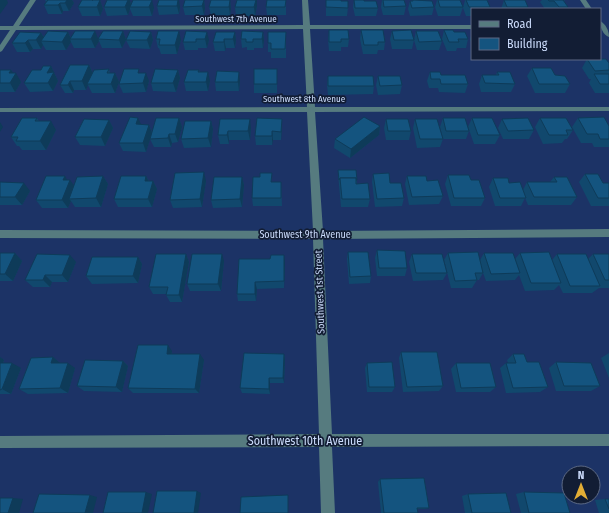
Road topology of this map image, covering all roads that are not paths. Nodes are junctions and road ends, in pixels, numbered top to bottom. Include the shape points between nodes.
1 (33, 0) edge
2 (305, 0) edge
3 (603, 26) edge
4 (306, 27) junction
5 (471, 27) edge
6 (0, 28) edge
7 (14, 28) junction
8 (609, 35) edge
9 (0, 50) edge
10 (311, 109) junction
11 (609, 109) edge
12 (0, 110) edge
13 (609, 233) edge
14 (0, 234) edge
15 (318, 235) junction
16 (609, 440) edge
17 (324, 441) junction
18 (0, 442) edge
19 (328, 513) edge

1 - 7 street
2 - 4 street, Southwest 1st Street
3 - 8 street
4 - 5 street, Southwest 7th Avenue
4 - 7 street, Southwest 7th Avenue
4 - 10 street, Southwest 1st Street
6 - 7 street, Southwest 7th Avenue
7 - 9 street
10 - 11 street, Southwest 8th Avenue
10 - 12 street, Southwest 8th Avenue
10 - 15 street, Southwest 1st Street
13 - 15 street, Southwest 9th Avenue
14 - 15 street, Southwest 9th Avenue
15 - 17 street, Southwest 1st Street
16 - 17 street, Southwest 10th Avenue
17 - 18 street, Southwest 10th Avenue
17 - 19 street, Southwest 1st Street

